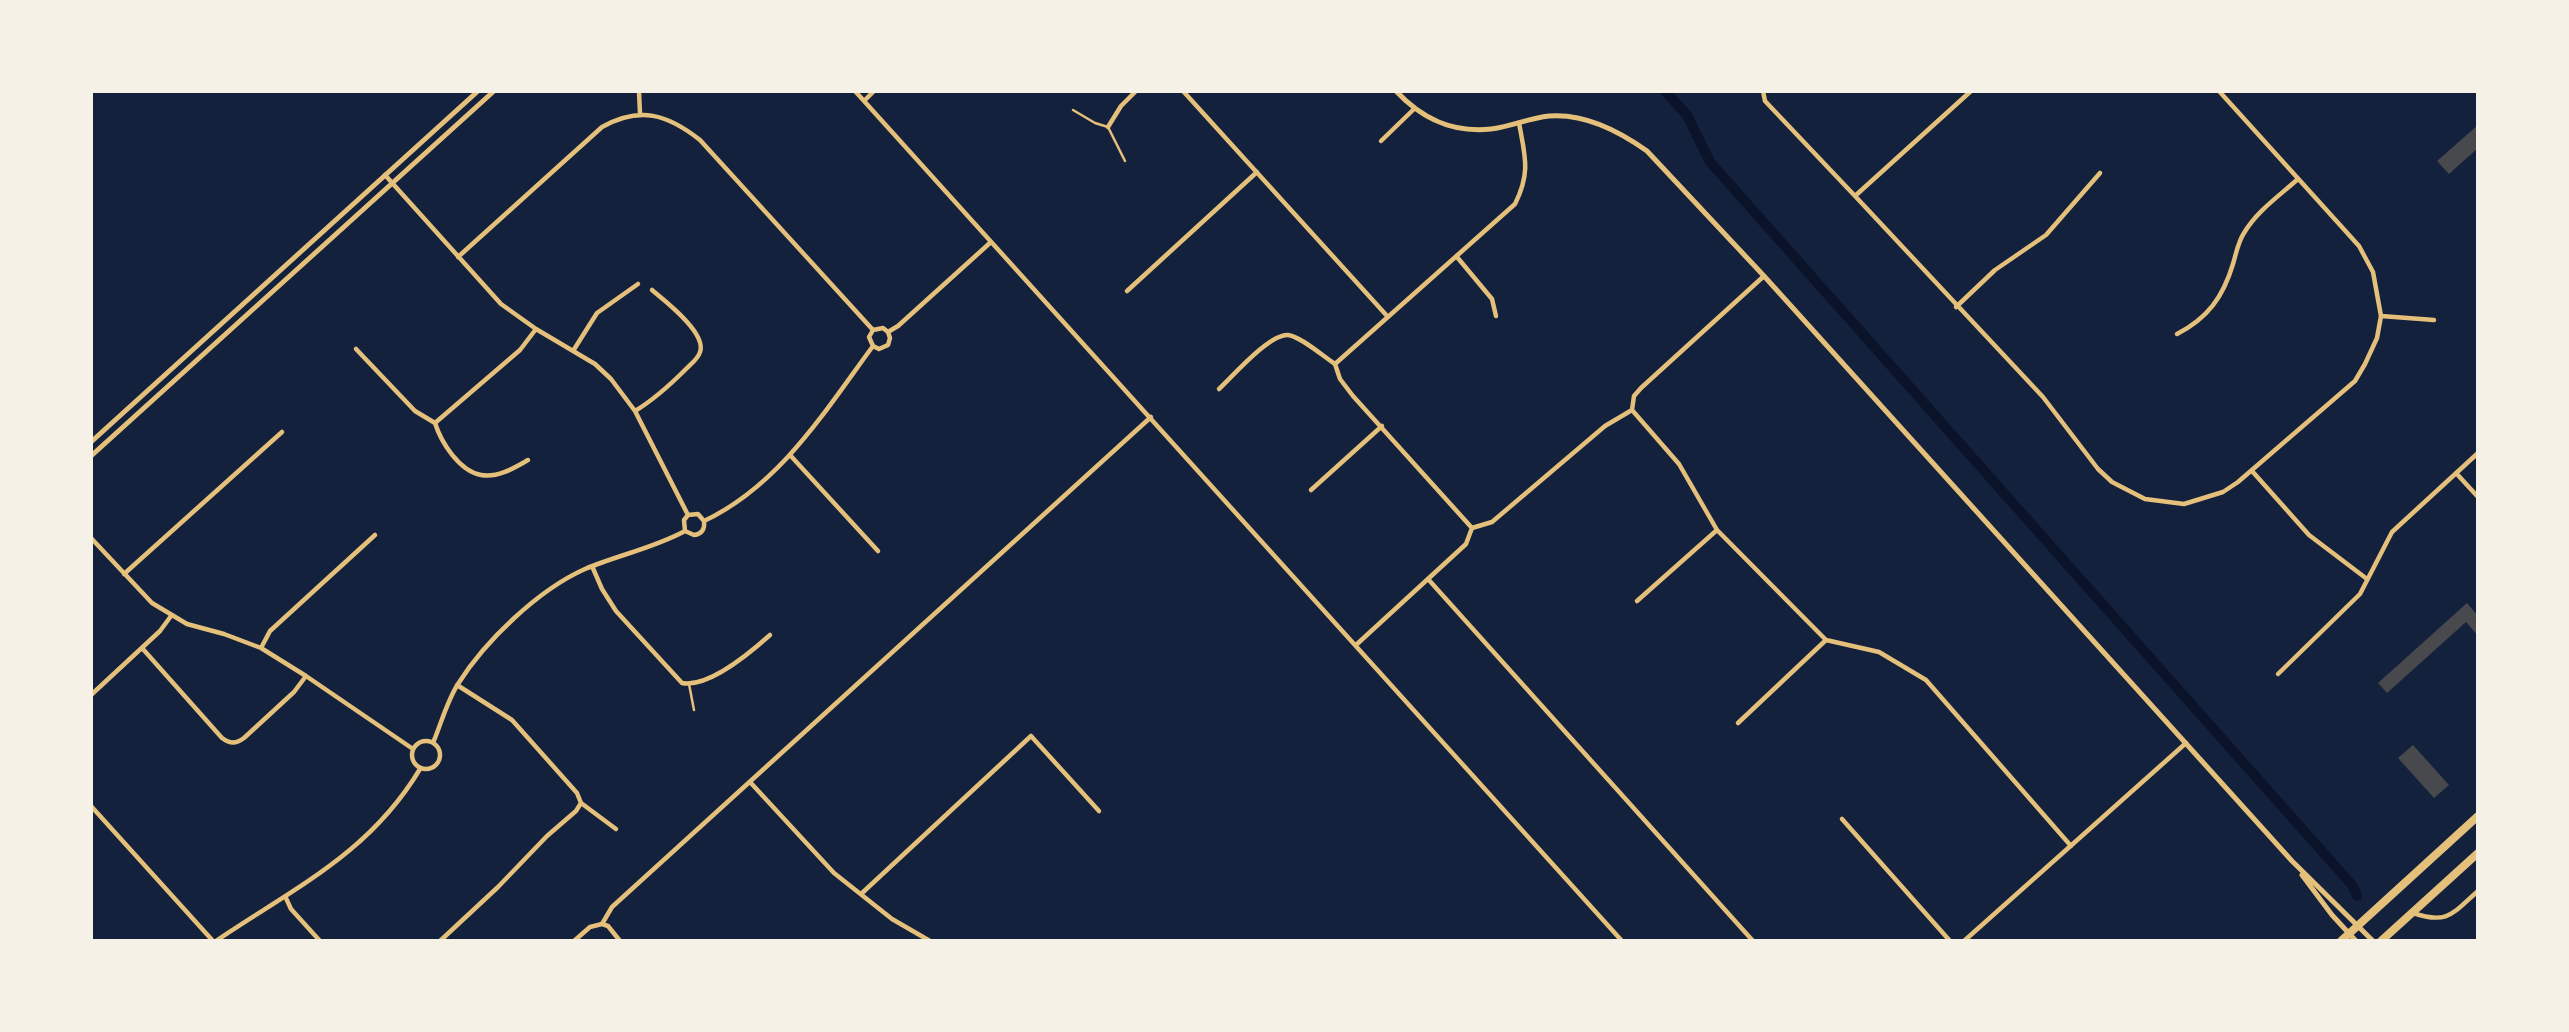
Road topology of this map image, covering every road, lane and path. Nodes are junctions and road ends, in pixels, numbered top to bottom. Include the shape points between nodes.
1 (478, 91) edge
2 (494, 91) edge
3 (639, 91) edge
4 (855, 91) edge
5 (874, 91) edge
6 (1136, 91) edge
7 (1183, 91) edge
8 (1396, 91) edge
9 (1763, 91) edge
10 (1971, 91) edge
11 (2218, 91) edge
12 (864, 101) junction
13 (1414, 109) junction
14 (1073, 110) dead end
15 (640, 114) junction
16 (1518, 123) junction
17 (1108, 128) junction
18 (1381, 141) dead end
19 (1125, 160) dead end
20 (1256, 172) junction
21 (2100, 173) dead end
22 (385, 175) junction
23 (2298, 179) junction
24 (393, 183) junction
25 (1855, 196) junction
26 (991, 242) junction
27 (458, 257) junction
28 (1457, 257) junction
29 (1764, 276) junction
30 (638, 284) dead end
31 (652, 290) dead end
32 (1127, 290) dead end
33 (1956, 307) junction
34 (1496, 316) dead end
35 (2381, 316) junction
36 (1388, 317) junction
37 (2434, 320) dead end
38 (536, 330) junction
39 (873, 330) junction
40 (888, 332) junction
41 (2177, 334) dead end
42 (873, 346) junction
43 (356, 349) dead end
44 (573, 351) junction
45 (1335, 364) junction
46 (1219, 390) dead end
47 (1632, 410) junction
48 (635, 411) junction
49 (1151, 417) junction
50 (435, 423) junction
51 (1382, 426) junction
52 (282, 432) dead end
53 (91, 442) edge
54 (2478, 453) edge
55 (790, 455) junction
56 (91, 456) edge
57 (528, 460) dead end
58 (2252, 471) junction
59 (2456, 473) junction
60 (1311, 490) dead end
61 (2478, 497) edge
62 (688, 515) junction
63 (704, 521) junction
64 (1472, 528) junction
65 (1717, 530) junction
66 (685, 531) junction
67 (375, 536) dead end
68 (91, 538) edge
69 (878, 551) dead end
70 (592, 566) junction
71 (124, 574) junction
72 (1427, 579) junction
73 (2367, 579) junction
74 (1637, 601) dead end
75 (171, 616) junction
76 (770, 635) dead end
77 (1826, 640) junction
78 (1356, 645) junction
79 (142, 648) junction
80 (261, 648) junction
81 (2278, 674) dead end
82 (306, 676) junction
83 (689, 684) junction
84 (457, 685) junction
85 (91, 695) edge
86 (694, 710) dead end
87 (1738, 723) dead end
88 (2186, 742) junction
89 (433, 743) junction
90 (413, 749) junction
91 (420, 769) junction
92 (750, 782) junction
93 (581, 803) junction
94 (91, 806) edge
95 (1099, 811) dead end
96 (2478, 816) edge
97 (1842, 819) dead end
98 (616, 829) dead end
99 (2071, 846) junction
100 (2478, 853) edge
101 (2292, 861) junction
102 (2478, 891) edge
103 (861, 894) junction
104 (285, 896) junction
105 (2412, 912) junction
106 (602, 924) junction
107 (2356, 927) junction
108 (2353, 938) edge
109 (215, 941) edge
110 (320, 941) edge
111 (440, 941) edge
112 (574, 941) edge
113 (620, 941) edge
114 (930, 941) edge
115 (1622, 941) edge
116 (1753, 941) edge
117 (1950, 941) edge
118 (1964, 941) edge
119 (2341, 941) edge
120 (2373, 941) edge
121 (2381, 941) edge

1 - 22 street
2 - 24 street
3 - 15 street
4 - 12 street
5 - 12 street
6 - 17 street
7 - 20 street
8 - 13 street
9 - 25 street via 1765,101
10 - 25 street
11 - 23 street
12 - 26 street
13 - 16 street via 1450,127 1490,129
13 - 18 street
14 - 17 lane
15 - 27 street via 615,120 597,131
15 - 39 street via 681,125 700,140
16 - 28 street via 1528,167 1524,187 1515,204
16 - 29 street via 1549,116 1577,119 1625,135 1665,168
17 - 19 lane
20 - 32 street
20 - 36 street
21 - 33 street via 2046,235 1995,270
22 - 24 street
22 - 53 street
23 - 35 street via 2359,246 2373,272
23 - 41 street via 2255,217 2242,236 2217,302 2193,326
24 - 27 street
24 - 56 street
25 - 33 street
26 - 40 street
26 - 49 street
27 - 38 street via 501,304
28 - 34 street via 1492,299
28 - 36 street
29 - 47 street via 1641,388
29 - 88 street
30 - 44 street via 597,313
31 - 48 street via 692,328 701,350 671,385
33 - 58 street via 2043,397 2098,469 2126,491 2145,499 2184,503 2223,492
35 - 37 street
35 - 58 street via 2377,338 2355,380
36 - 45 street
38 - 44 street
38 - 50 street via 520,350
39 - 40 street
39 - 42 street via 869,337
40 - 42 street via 888,345
42 - 55 street
43 - 50 street via 415,411
44 - 48 street via 611,379
45 - 46 street via 1287,335 1273,339
45 - 51 street via 1340,379
47 - 64 street via 1605,426 1492,522
47 - 65 street via 1679,464
48 - 62 street
49 - 78 street
49 - 92 street
50 - 57 street via 450,451 481,475 507,472
51 - 60 street
51 - 64 street
52 - 71 street
54 - 59 street
55 - 63 street via 746,496
55 - 69 street
58 - 73 street via 2309,535
59 - 61 street
59 - 73 street via 2392,533
62 - 63 street via 698,514
62 - 66 street
63 - 66 street via 700,533
64 - 72 street via 1466,544
65 - 74 street
65 - 77 street
66 - 70 street
67 - 80 street via 270,631
68 - 71 street
70 - 83 street via 616,611 677,679
70 - 84 street via 525,610 482,652
71 - 75 street
72 - 78 street
72 - 116 street
73 - 81 street via 2360,594
75 - 79 street
75 - 80 street
76 - 83 street via 739,661
77 - 87 street
77 - 99 street via 1879,652 1926,680
78 - 115 street
79 - 82 street via 230,743 244,738
79 - 85 street
80 - 82 street
82 - 90 street
83 - 86 lane
84 - 89 street
84 - 93 street via 512,720
88 - 99 street
88 - 101 street
89 - 90 street via 424,741
89 - 91 street via 440,755 437,764
90 - 91 street via 411,758
91 - 104 street via 361,842
92 - 103 street via 834,873
92 - 106 street via 612,907
93 - 98 street
93 - 111 street
94 - 109 street
95 - 103 street via 1031,736
96 - 107 highway
97 - 117 street
99 - 118 street
100 - 105 highway
101 - 107 street
101 - 108 street
102 - 105 street via 2448,917 2430,919
103 - 114 street
104 - 109 street
104 - 110 street
105 - 121 highway
106 - 112 street via 590,927
106 - 113 street
107 - 108 highway
107 - 120 street
108 - 119 highway

